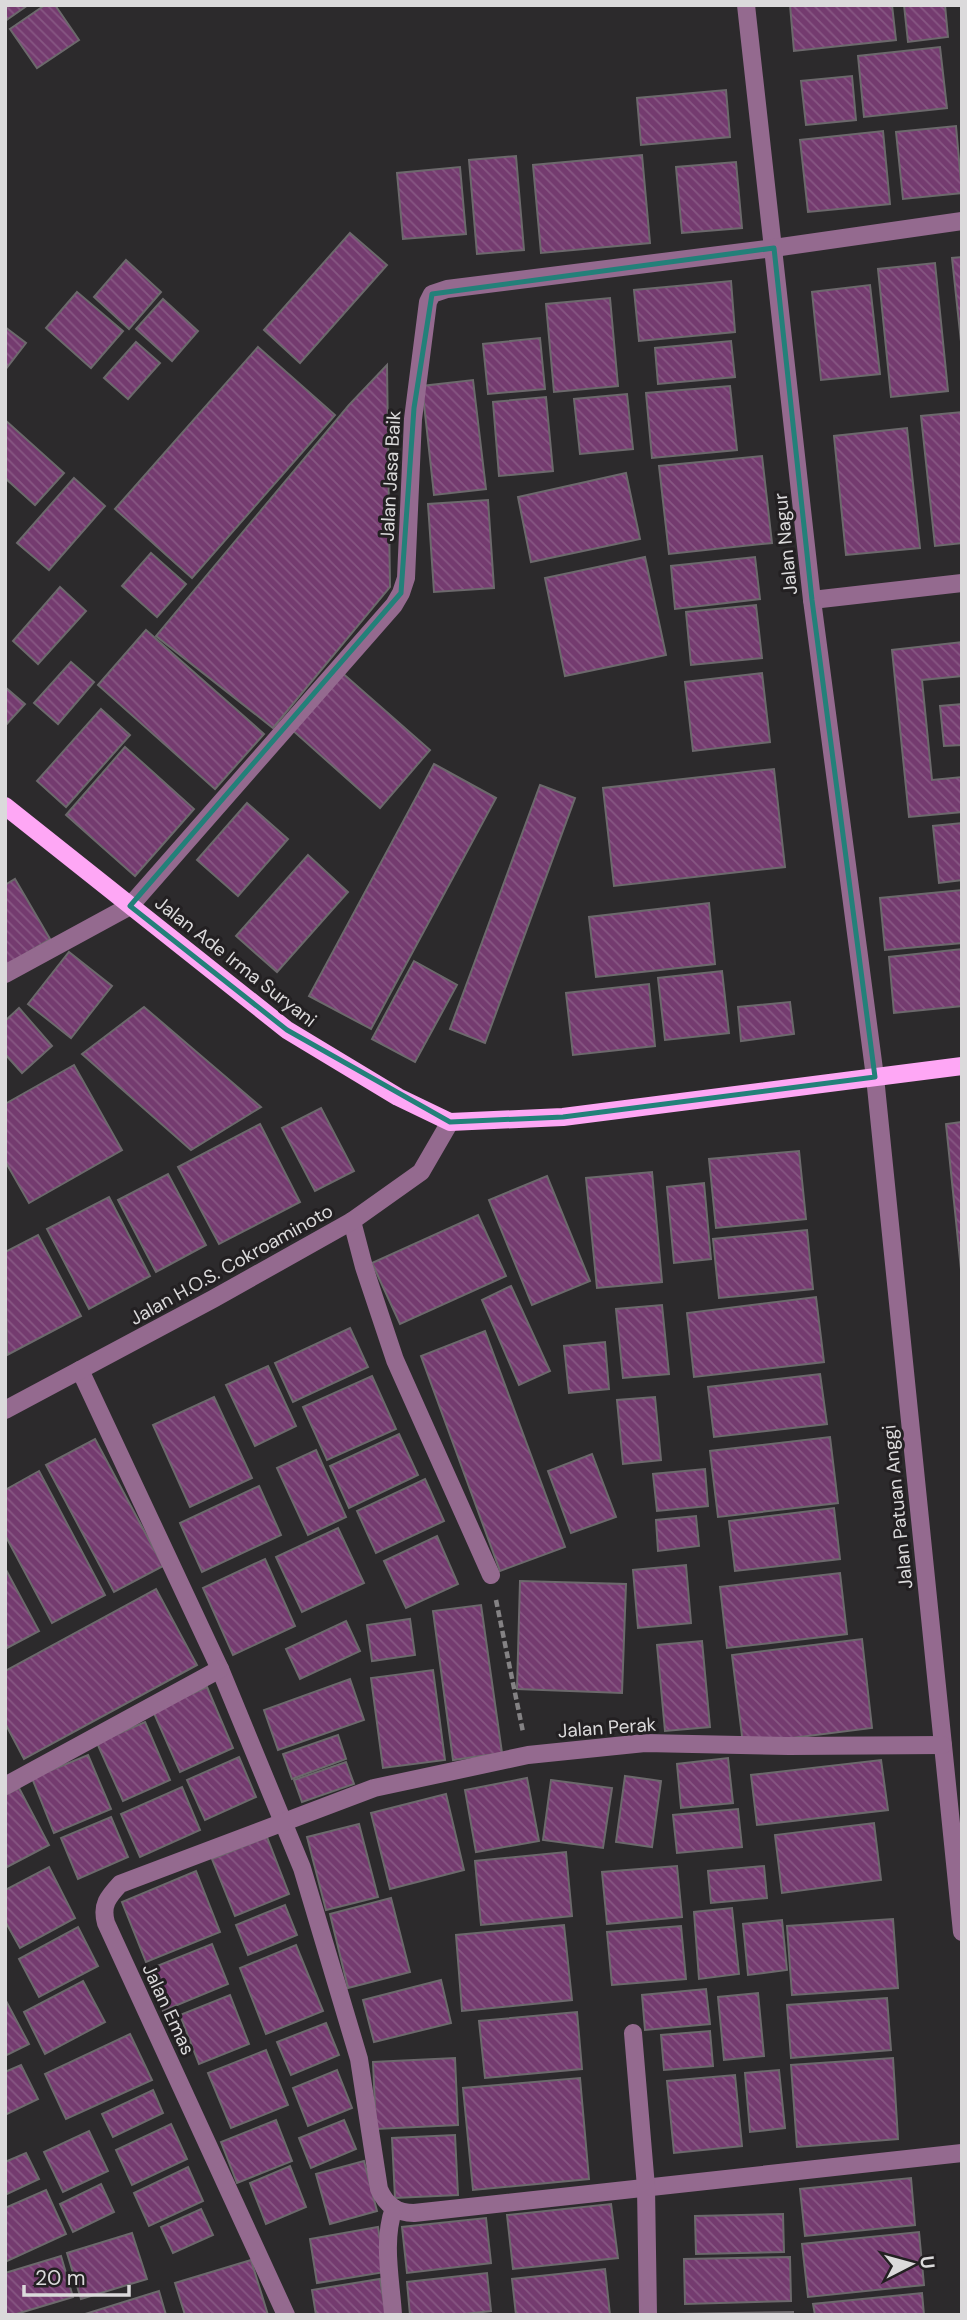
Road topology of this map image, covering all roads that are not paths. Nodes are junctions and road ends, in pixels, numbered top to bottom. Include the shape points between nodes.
1 (746, 5) edge
2 (962, 221) edge
3 (774, 248) junction
4 (962, 583) edge
5 (812, 600) junction
6 (5, 806) edge
7 (130, 906) junction
8 (5, 974) edge
9 (962, 1066) edge
10 (875, 1077) junction
11 (450, 1122) junction
12 (352, 1222) junction
13 (80, 1370) junction
14 (5, 1410) edge
15 (491, 1575) road end
16 (220, 1669) junction
17 (943, 1745) junction
18 (5, 1786) edge
19 (285, 1822) junction
20 (962, 1932) edge
21 (633, 2033) dead end
22 (962, 2153) edge
23 (646, 2187) junction
24 (394, 2208) junction
25 (286, 2315) edge
26 (393, 2315) edge
27 (648, 2315) edge

1 - 3 street, Jalan Nagur
2 - 3 street
3 - 5 street, Jalan Nagur
3 - 7 street, Jalan Jasa Baik via 432,294 414,408 406,578 401,593
4 - 5 street
5 - 10 street, Jalan Nagur
6 - 7 main road, Jalan Ade Irma Suryani
7 - 8 street
7 - 11 main road, Jalan Ade Irma Suryani via 287,1030 398,1097
9 - 10 main road, Jalan Ade Irma Suryani
10 - 11 main road, Jalan Ade Irma Suryani via 563,1117
10 - 17 street, Jalan Patuan Anggi
11 - 12 street, Jalan H.O.S. Cokroaminoto via 421,1172
12 - 13 street, Jalan H.O.S. Cokroaminoto
12 - 15 street via 395,1360
13 - 14 street, Jalan H.O.S. Cokroaminoto
13 - 16 street
16 - 18 street
16 - 19 street
17 - 19 street, Jalan Perak via 645,1743 528,1755 374,1788
17 - 20 street, Jalan Patuan Anggi
19 - 24 street via 359,2059 379,2189
19 - 25 street, Jalan Emas via 120,1884 105,1902 103,1913
21 - 23 street
22 - 23 street
23 - 24 street via 414,2213
23 - 27 street
24 - 26 street via 388,2239

